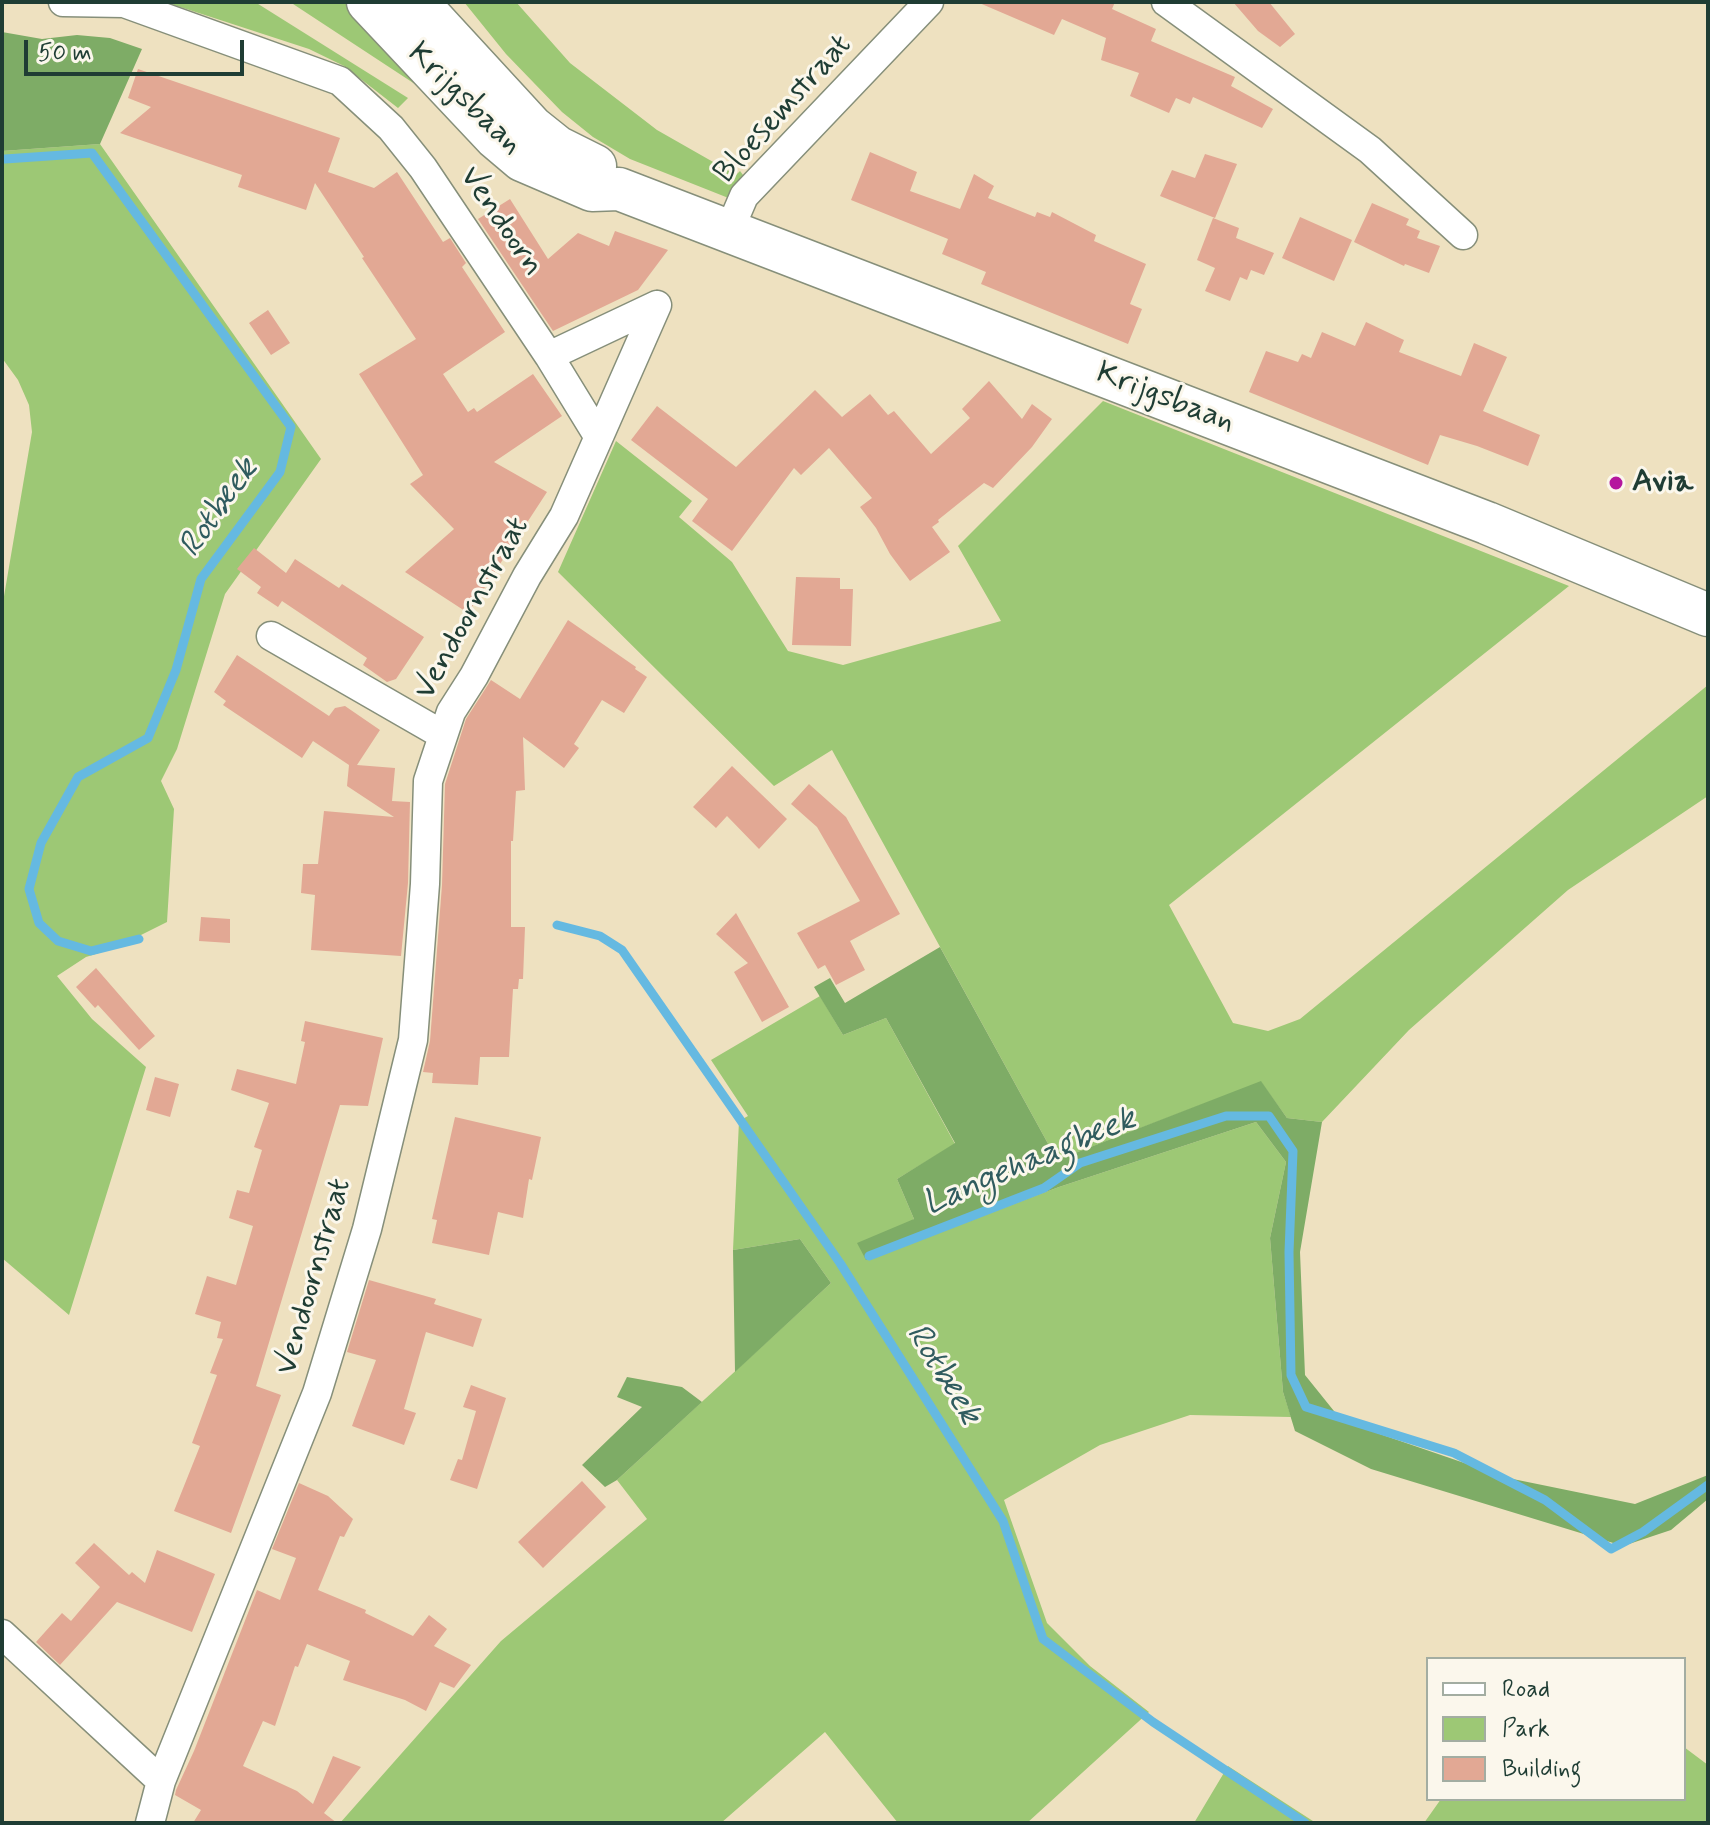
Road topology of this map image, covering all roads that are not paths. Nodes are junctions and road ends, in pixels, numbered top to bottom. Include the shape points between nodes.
1 (63, 2) edge
2 (368, 2) edge
3 (417, 2) edge
4 (929, 2) edge
5 (1166, 2) edge
6 (619, 189) junction
7 (729, 231) junction
8 (1463, 235) dead end
9 (549, 356) junction
10 (598, 436) junction
11 (1708, 615) edge
12 (271, 636) dead end
13 (443, 735) junction
14 (2, 1634) edge
15 (161, 1781) junction
16 (156, 1820) edge

1 - 9 street, Vendoorn via 124,3 340,81 391,128 423,168
2 - 6 main road, Krijgsbaan via 522,160 592,190
3 - 6 main road, Krijgsbaan via 532,127 598,168
4 - 7 street, Bloesemstraat via 744,196
5 - 8 street via 1370,150
6 - 7 main road, Krijgsbaan
7 - 11 main road, Krijgsbaan via 1487,523
9 - 10 street, Vendoorn
9 - 10 street via 657,305
10 - 13 street, Vendoornstraat via 564,516 451,712
12 - 13 street, Vendoornstraat
13 - 15 street, Vendoornstraat via 428,781 413,1040 367,1229 317,1393
14 - 15 street
15 - 16 street, Vendoornstraat

